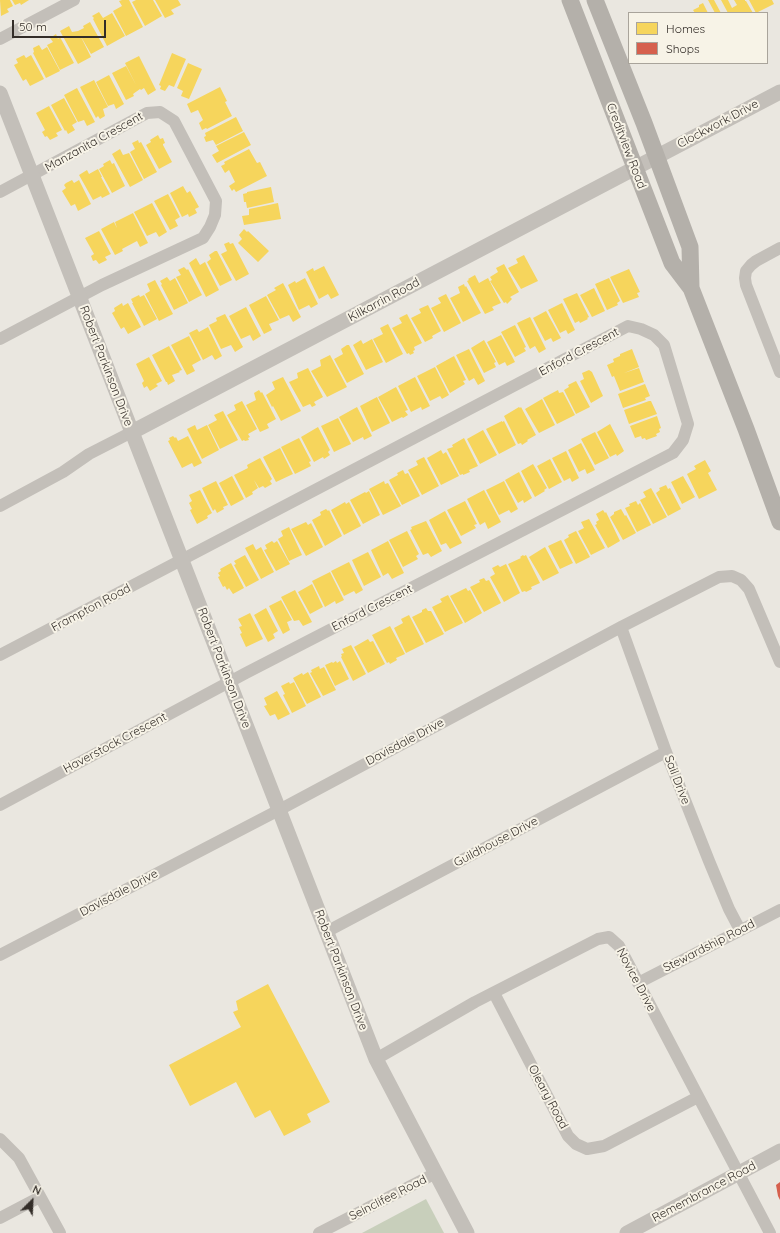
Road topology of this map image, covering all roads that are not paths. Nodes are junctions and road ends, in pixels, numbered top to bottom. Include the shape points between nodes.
1 (74, 0) edge
2 (570, 0) edge
3 (595, 0) edge
4 (0, 39) edge
5 (780, 92) edge
6 (0, 93) edge
7 (657, 156) junction
8 (635, 168) junction
9 (32, 175) junction
10 (0, 192) edge
11 (780, 248) edge
12 (691, 288) junction
13 (79, 297) junction
14 (0, 339) edge
15 (780, 372) edge
16 (132, 432) junction
17 (0, 506) edge
18 (780, 522) edge
19 (182, 560) junction
20 (621, 627) junction
21 (0, 655) edge
22 (778, 657) edge
23 (229, 682) junction
24 (666, 752) junction
25 (0, 805) edge
26 (279, 810) junction
27 (780, 910) edge
28 (740, 930) junction
29 (326, 932) junction
30 (0, 955) edge
31 (638, 983) junction
32 (494, 993) junction
33 (376, 1059) junction
34 (698, 1097) junction
35 (0, 1139) edge
36 (780, 1152) edge
37 (436, 1173) junction
38 (738, 1174) junction
39 (40, 1198) junction
40 (0, 1218) edge
41 (60, 1233) edge
42 (319, 1233) edge
43 (467, 1233) edge
44 (627, 1233) edge
45 (770, 1233) edge

1 - 4 street
2 - 8 main road, Creditview Road
3 - 7 main road, Creditview Road
5 - 7 street, Clockwork Drive
6 - 9 street, Robert Parkinson Drive
7 - 8 street, Clockwork Drive
7 - 12 main road, Creditview Road via 690,247
8 - 12 main road, Creditview Road via 672,263
8 - 16 street, Kilkarrin Road
9 - 10 street, Manzanita Crescent
9 - 13 street, Robert Parkinson Drive
9 - 13 street, Manzanita Crescent via 147,113 160,112 174,121 216,201 215,215 203,238
11 - 15 street via 751,265 746,271 745,278
12 - 18 main road, Creditview Road
13 - 14 street, Manzanita Crescent
13 - 16 street, Robert Parkinson Drive
16 - 17 street
16 - 19 street, Robert Parkinson Drive
19 - 21 street, Frampton Road
19 - 23 street, Robert Parkinson Drive
19 - 23 street, Enford Crescent via 628,326 654,335 664,345 688,424 683,440 673,453
20 - 22 street, Davisdale Drive via 719,577 732,576 741,580 749,589
20 - 24 street, Sail Drive
20 - 26 street, Davisdale Drive
23 - 25 street, Haverstock Crescent
23 - 26 street, Robert Parkinson Drive
24 - 28 street, Sail Drive via 709,861
24 - 29 street, Guildhouse Drive
26 - 29 street, Robert Parkinson Drive
26 - 30 street, Davisdale Drive
27 - 28 street, Stewardship Road
28 - 31 street, Stewardship Road
29 - 33 street, Robert Parkinson Drive
31 - 32 street, Novice Drive via 619,946 609,937 598,938
31 - 34 street, Novice Drive
32 - 33 street, Novice Drive
32 - 34 street, Oleary Road via 568,1136 576,1144 587,1149 604,1146
33 - 37 street, Robert Parkinson Drive
34 - 38 street, Novice Drive
35 - 39 street via 19,1158
36 - 38 street, Remembrance Road
37 - 42 street, Seinclifee Road
37 - 43 street, Robert Parkinson Drive
38 - 44 street, Remembrance Road
38 - 45 street, Novice Drive
39 - 40 street
39 - 41 street

